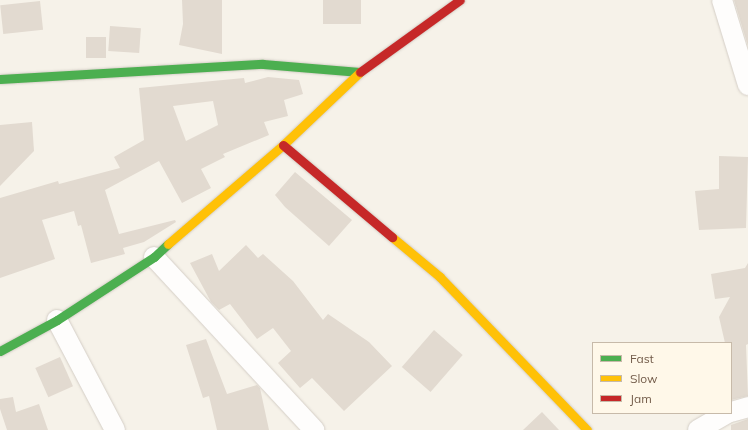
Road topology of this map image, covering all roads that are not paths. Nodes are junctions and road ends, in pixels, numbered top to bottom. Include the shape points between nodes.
1 (460, 0) edge
2 (722, 0) edge
3 (741, 35) edge
4 (360, 72) junction
5 (0, 79) edge
6 (748, 85) edge
7 (283, 145) junction
8 (154, 257) junction
9 (57, 320) junction
10 (0, 351) edge
11 (748, 407) edge
12 (732, 412) edge
13 (726, 414) edge
14 (703, 429) edge
15 (115, 430) edge
16 (314, 430) edge
17 (587, 430) edge

1 - 4 street
2 - 3 street
3 - 6 street
4 - 5 street via 263,64
4 - 7 street
7 - 8 street
7 - 17 street via 440,277
8 - 9 street
8 - 16 street
9 - 10 street
9 - 15 street
11 - 12 street
13 - 14 street

